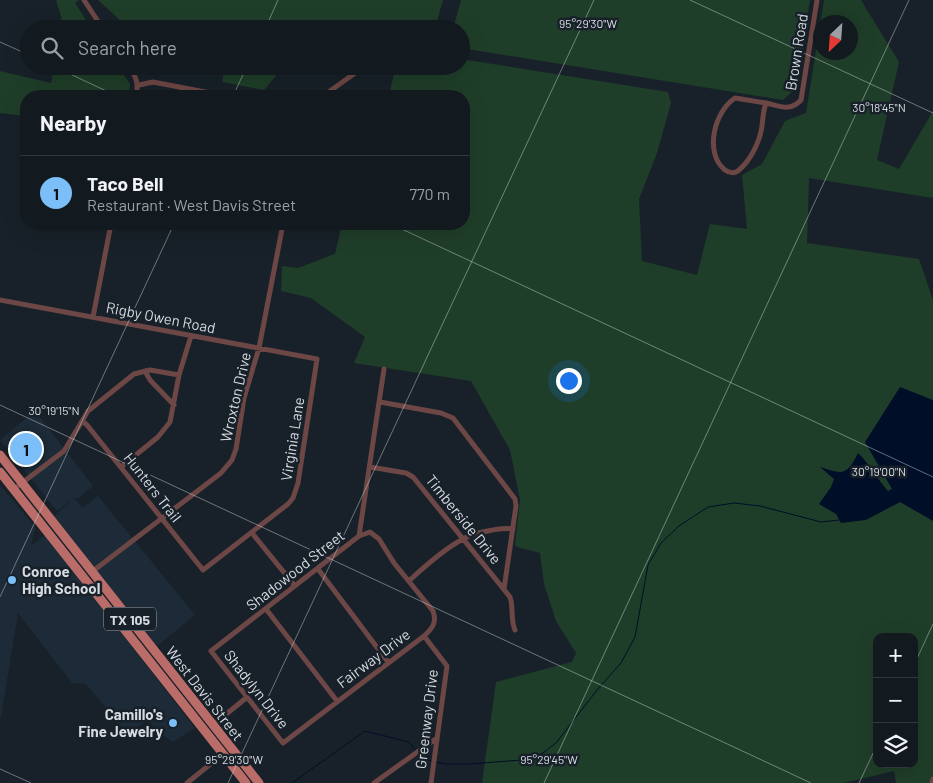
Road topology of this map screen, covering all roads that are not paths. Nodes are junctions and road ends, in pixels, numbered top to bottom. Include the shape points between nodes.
1 (84, 0) edge
2 (817, 0) edge
3 (97, 20) edge
4 (134, 75) edge
5 (352, 75) edge
6 (139, 85) junction
7 (138, 90) edge
8 (195, 90) edge
9 (331, 90) edge
10 (766, 103) junction
11 (110, 230) edge
12 (282, 230) edge
13 (0, 300) edge
14 (92, 317) junction
15 (191, 336) junction
16 (259, 348) junction
17 (317, 359) joint
18 (384, 369) dead end
19 (145, 371) junction
20 (179, 375) junction
21 (380, 402) junction
22 (174, 405) junction
23 (82, 421) junction
24 (0, 455) edge
25 (121, 467) junction
26 (370, 467) junction
27 (0, 472) edge
28 (23, 483) junction
29 (14, 489) junction
30 (161, 518) junction
31 (513, 529) junction
32 (252, 533) junction
33 (359, 536) junction
34 (463, 538) junction
35 (64, 552) junction
36 (318, 569) junction
37 (204, 570) joint
38 (93, 571) junction
39 (410, 580) junction
40 (295, 586) junction
41 (504, 589) junction
42 (113, 598) junction
43 (266, 609) junction
44 (514, 630) dead end
45 (424, 636) junction
46 (134, 641) junction
47 (211, 651) joint
48 (388, 662) junction
49 (172, 674) junction
50 (176, 694) junction
51 (246, 698) junction
52 (336, 701) junction
53 (213, 725) junction
54 (437, 738) junction
55 (283, 743) joint
56 (223, 754) junction
57 (933, 778) edge
58 (187, 783) edge
59 (246, 783) edge
60 (258, 783) edge
61 (374, 783) edge
62 (430, 783) edge
63 (932, 783) edge

1 - 3 street
2 - 10 street, Brown Road via 801,100 788,108
4 - 6 street
5 - 9 street
6 - 7 street
6 - 8 street via 153,82
10 - 10 street, Brown Road via 735,98 727,105 713,141 714,157 728,172 739,171 757,145
11 - 14 street
12 - 16 street, Wroxton Drive
13 - 14 street, Rigby Owen Road
14 - 15 street, Rigby Owen Road
15 - 16 street, Rigby Owen Road
15 - 20 street
16 - 17 street, Rigby Owen Road
16 - 30 street, Wroxton Drive via 244,398 232,460
17 - 32 street, Virginia Lane via 297,490 288,504
18 - 21 street, Shadowood Street
19 - 20 street
19 - 22 street
19 - 23 street via 134,374 94,405
20 - 22 street
21 - 26 street, Shadowood Street
21 - 31 street via 442,413 453,418 516,499
22 - 25 street via 170,422 164,430
23 - 25 street, Hunters Trail
23 - 28 street via 64,450
24 - 28 main road, West Davis Street / TX 105
25 - 30 street, Hunters Trail
26 - 33 street, Shadowood Street
26 - 34 street, Timberside Drive via 414,477
27 - 29 main road, West Davis Street / TX 105
28 - 29 street
28 - 38 main road, West Davis Street / TX 105
29 - 35 main road, West Davis Street / TX 105
30 - 37 street, Hunters Trail
30 - 38 street, Wroxton Drive
31 - 34 street
31 - 41 street
32 - 37 street, Virginia Lane
32 - 40 street
33 - 36 street, Shadowood Street
33 - 39 street via 370,532 375,535
34 - 39 street
34 - 41 street, Timberside Drive
35 - 42 main road via 72,557 104,596
35 - 46 main road, West Davis Street / TX 105
36 - 40 street, Shadowood Street
36 - 48 street
38 - 42 main road, West Davis Street / TX 105
39 - 45 street, Fairway Drive via 436,619
40 - 43 street, Shadowood Street
41 - 44 street via 512,603
42 - 49 main road, West Davis Street / TX 105
43 - 47 street, Shadowood Street
43 - 52 street
45 - 48 street, Fairway Drive
45 - 54 street, Greenway Drive via 448,666
46 - 49 main road via 141,641
46 - 50 main road, West Davis Street / TX 105
47 - 51 street, Shadylyn Drive
48 - 52 street, Fairway Drive
49 - 53 main road, West Davis Street / TX 105
50 - 53 main road via 183,697 204,724
50 - 56 main road, West Davis Street / TX 105
51 - 53 street
51 - 55 street, Shadylyn Drive
52 - 55 street, Fairway Drive
53 - 60 main road, West Davis Street / TX 105
54 - 61 street
54 - 62 street, Greenway Drive
56 - 58 street
56 - 59 main road, West Davis Street / TX 105
56 - 60 main road via 230,753
57 - 63 street

